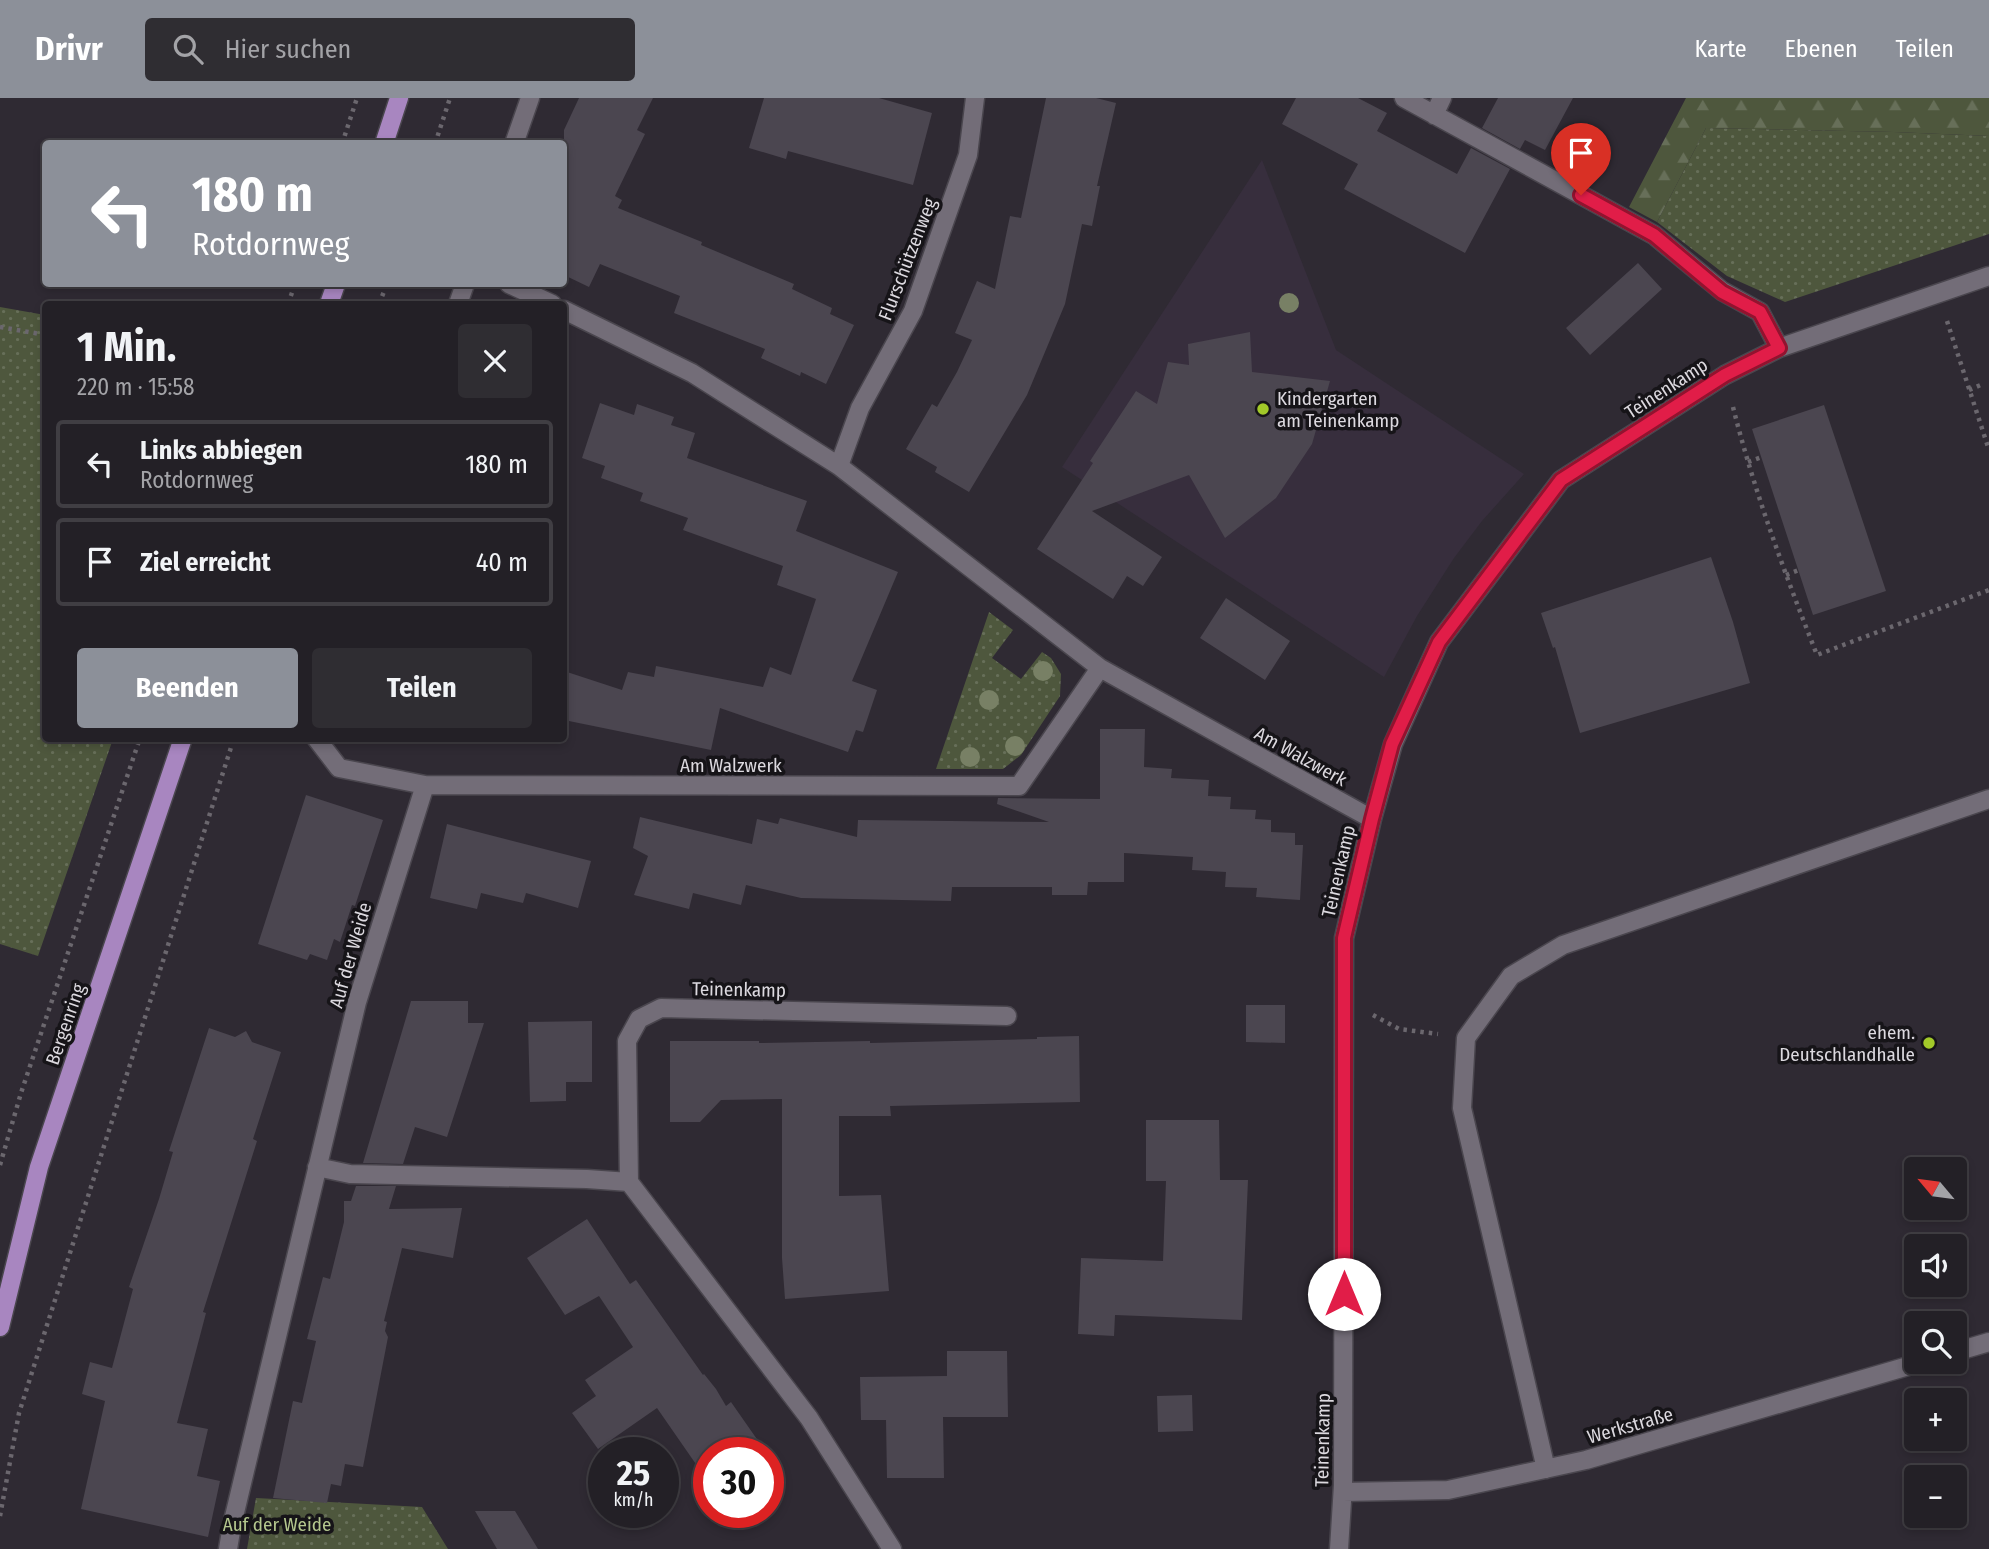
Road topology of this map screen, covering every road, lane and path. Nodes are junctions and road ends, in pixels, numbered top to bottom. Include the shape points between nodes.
1 (357, 98) edge
2 (399, 98) edge
3 (450, 98) edge
4 (530, 98) edge
5 (975, 98) edge
6 (1404, 98) edge
7 (1442, 98) edge
8 (1434, 115) junction
9 (343, 140) edge
10 (385, 140) edge
11 (436, 140) edge
12 (515, 140) edge
13 (1989, 276) edge
14 (515, 287) edge
15 (1939, 293) junction
16 (546, 301) edge
17 (567, 311) edge
18 (0, 327) edge
19 (42, 334) edge
20 (1779, 348) junction
21 (1725, 375) junction
22 (1983, 384) dead end
23 (1969, 390) junction
24 (1989, 450) edge
25 (1762, 457) dead end
26 (1748, 462) junction
27 (839, 466) junction
28 (1799, 570) dead end
29 (1786, 575) junction
30 (1989, 590) edge
31 (1100, 668) junction
32 (138, 742) edge
33 (182, 742) edge
34 (233, 742) edge
35 (319, 742) edge
36 (425, 785) junction
37 (1989, 799) edge
38 (1372, 819) junction
39 (1344, 994) junction
40 (1007, 1016) dead end
41 (1466, 1038) junction
42 (0, 1165) edge
43 (317, 1167) junction
44 (629, 1182) junction
45 (0, 1327) edge
46 (1989, 1342) edge
47 (1967, 1348) edge
48 (1904, 1367) edge
49 (1546, 1469) junction
50 (1343, 1492) junction
51 (0, 1516) edge
52 (228, 1549) edge
53 (892, 1549) edge
54 (1339, 1549) edge

1 - 9 path
2 - 10 main road
3 - 11 path
4 - 12 street
5 - 27 street, Flurschützenweg via 968,155 913,311 860,408
6 - 8 street
7 - 8 street
8 - 20 street via 1654,235 1722,292 1760,312
13 - 15 street, Teinenkamp
14 - 16 street
15 - 20 street, Teinenkamp
15 - 23 path
17 - 27 street, Am Walzwerk via 692,373
18 - 19 path
20 - 21 street, Teinenkamp
21 - 26 path
21 - 38 street, Teinenkamp via 1561,480 1439,642 1392,744
22 - 23 path
23 - 24 path
25 - 26 path
26 - 29 path
27 - 31 street, Am Walzwerk
28 - 29 path
29 - 30 path via 1817,655
31 - 36 street, Am Walzwerk via 1019,786
31 - 38 street, Am Walzwerk
32 - 42 path
33 - 45 main road, Bergenring via 39,1167
34 - 51 path via 19,1413
35 - 36 street, Am Walzwerk via 339,768
36 - 43 street, Auf der Weide via 365,974
37 - 41 street via 1563,945 1511,976
38 - 39 street, Teinenkamp via 1344,938
39 - 41 path via 1399,1029
39 - 50 street, Teinenkamp
40 - 44 street, Teinenkamp via 662,1008 639,1019 627,1041
41 - 49 street via 1462,1108
43 - 44 street via 350,1174
43 - 52 street, Auf der Weide
44 - 53 street via 808,1418
46 - 47 street
48 - 49 street, Werkstraße
49 - 50 street, Werkstraße via 1448,1490
50 - 54 street, Teinenkamp

